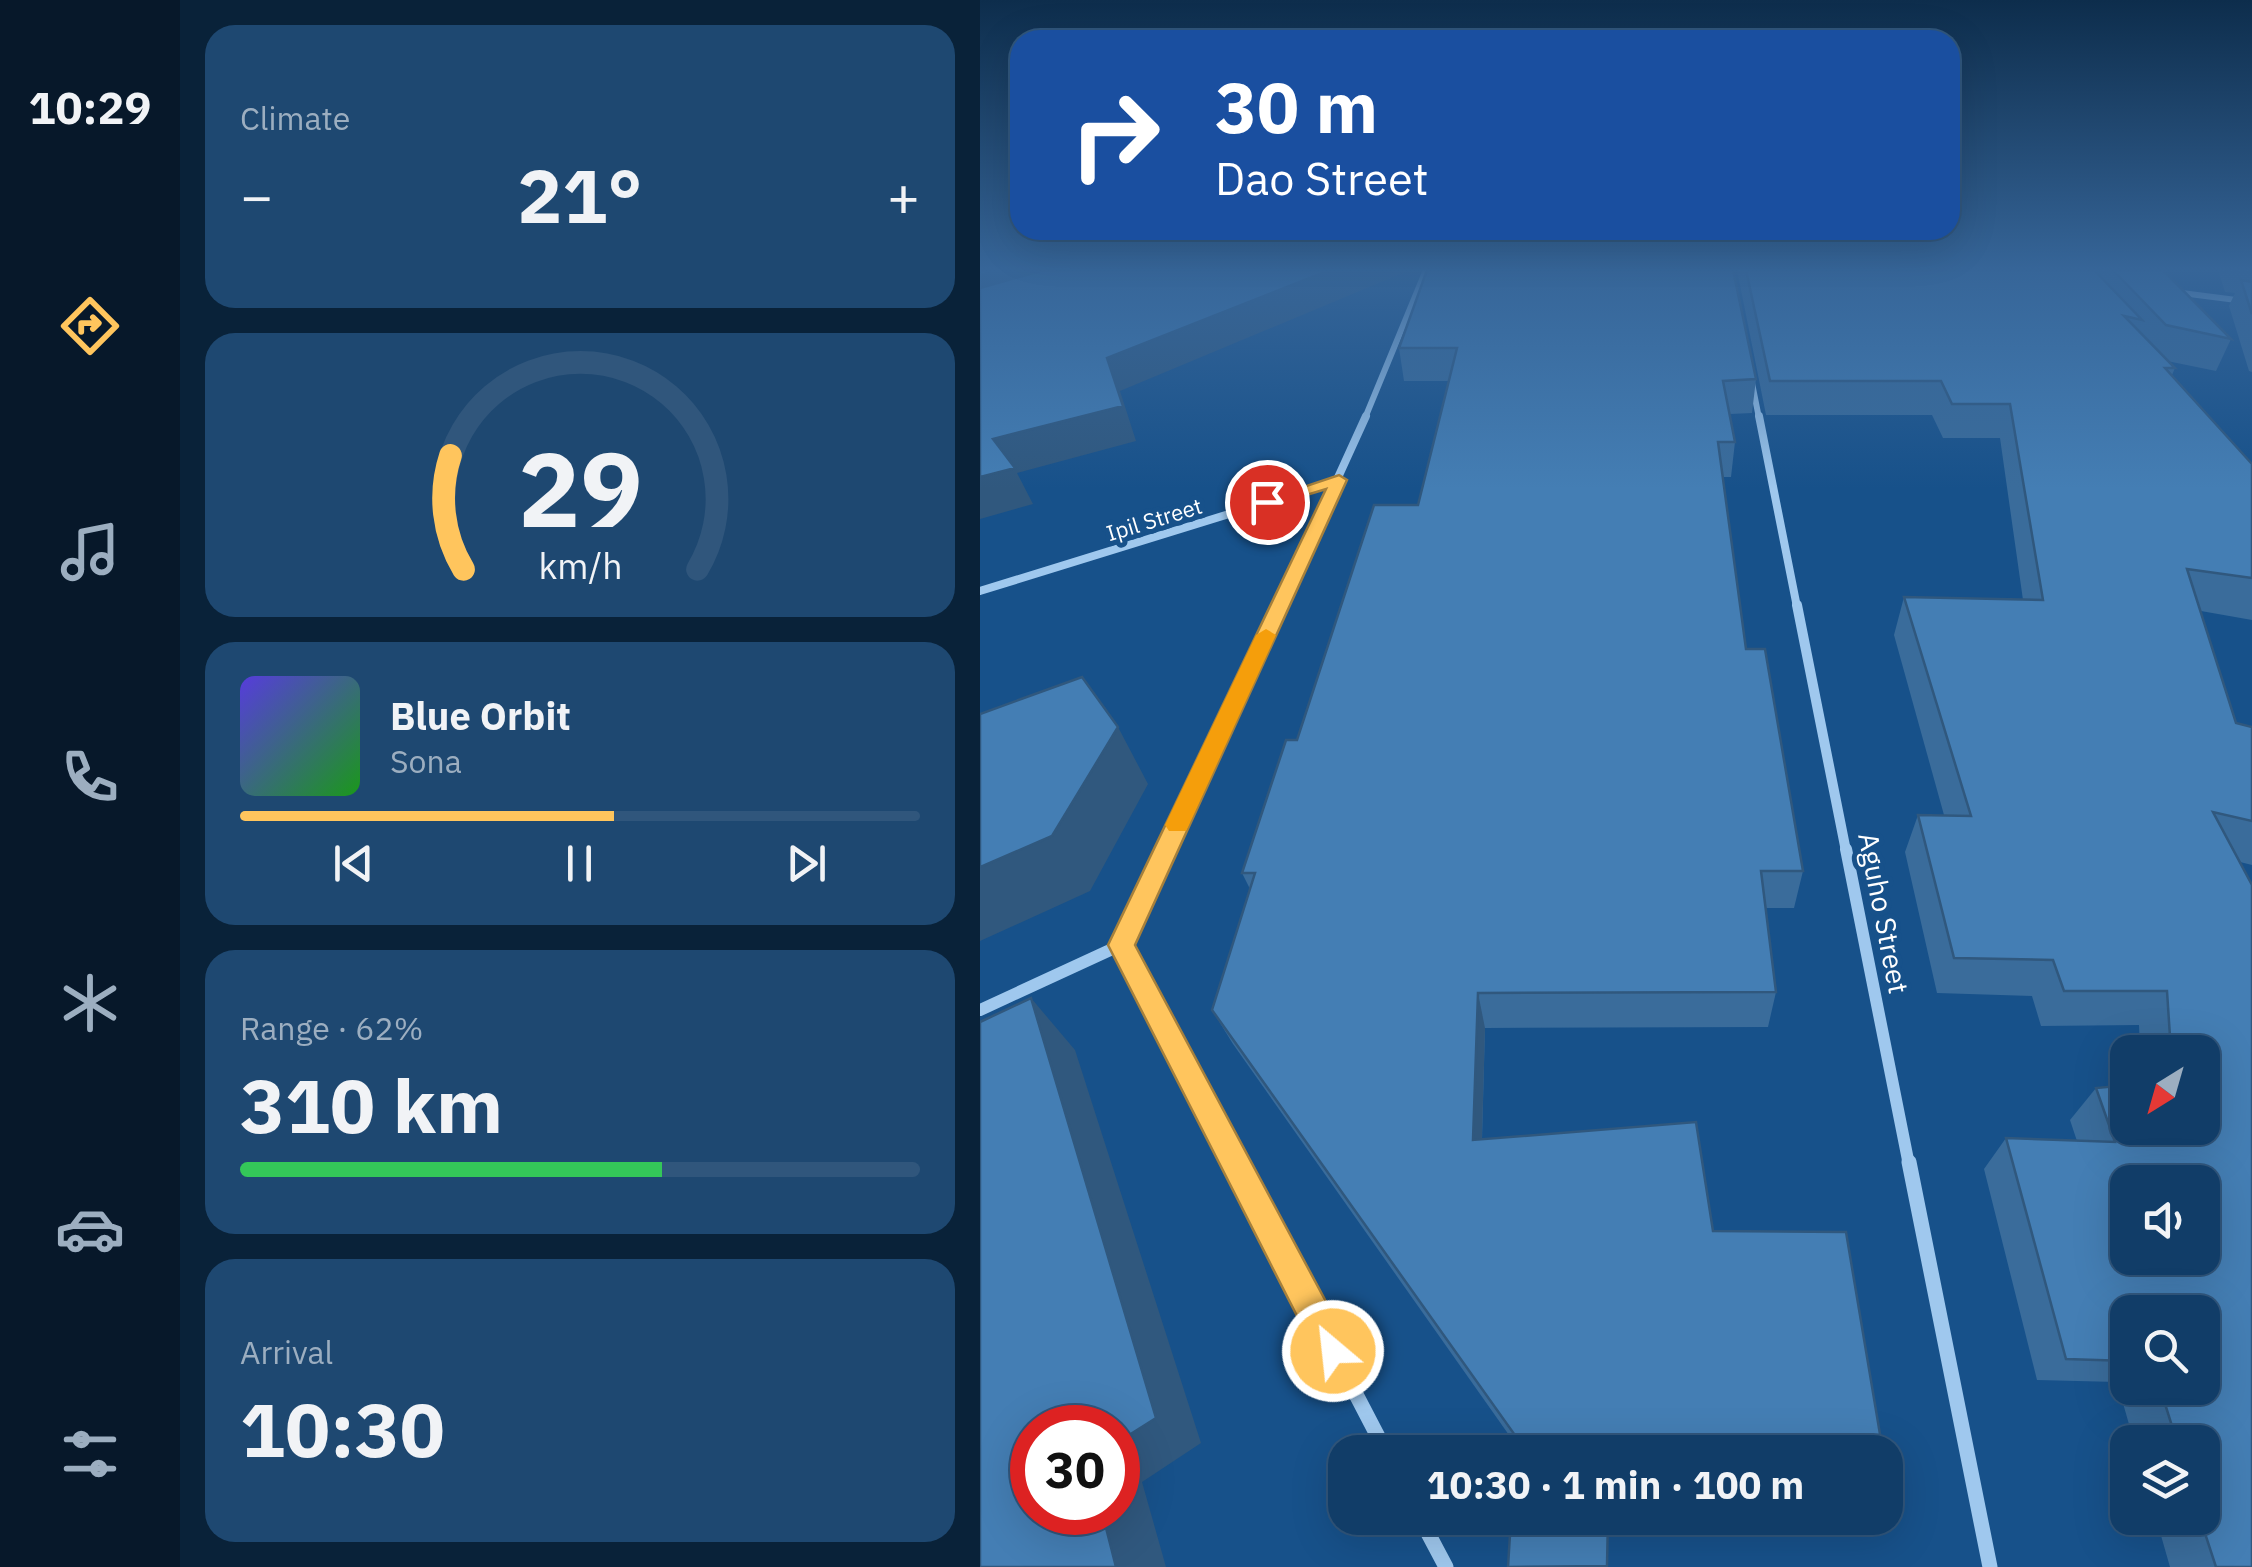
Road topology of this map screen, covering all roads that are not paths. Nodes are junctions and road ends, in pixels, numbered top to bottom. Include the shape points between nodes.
1 (1396, 343) edge
2 (1751, 376) edge
3 (1339, 480) junction
4 (980, 592) edge
5 (1121, 945) junction
6 (980, 1010) edge
7 (1377, 1435) edge
8 (1429, 1535) edge
9 (1446, 1567) edge
10 (1990, 1567) edge

1 - 3 street
2 - 10 street, Aguho Street
3 - 4 street, Ipil Street
3 - 5 street
5 - 6 street
5 - 7 street
8 - 9 street

